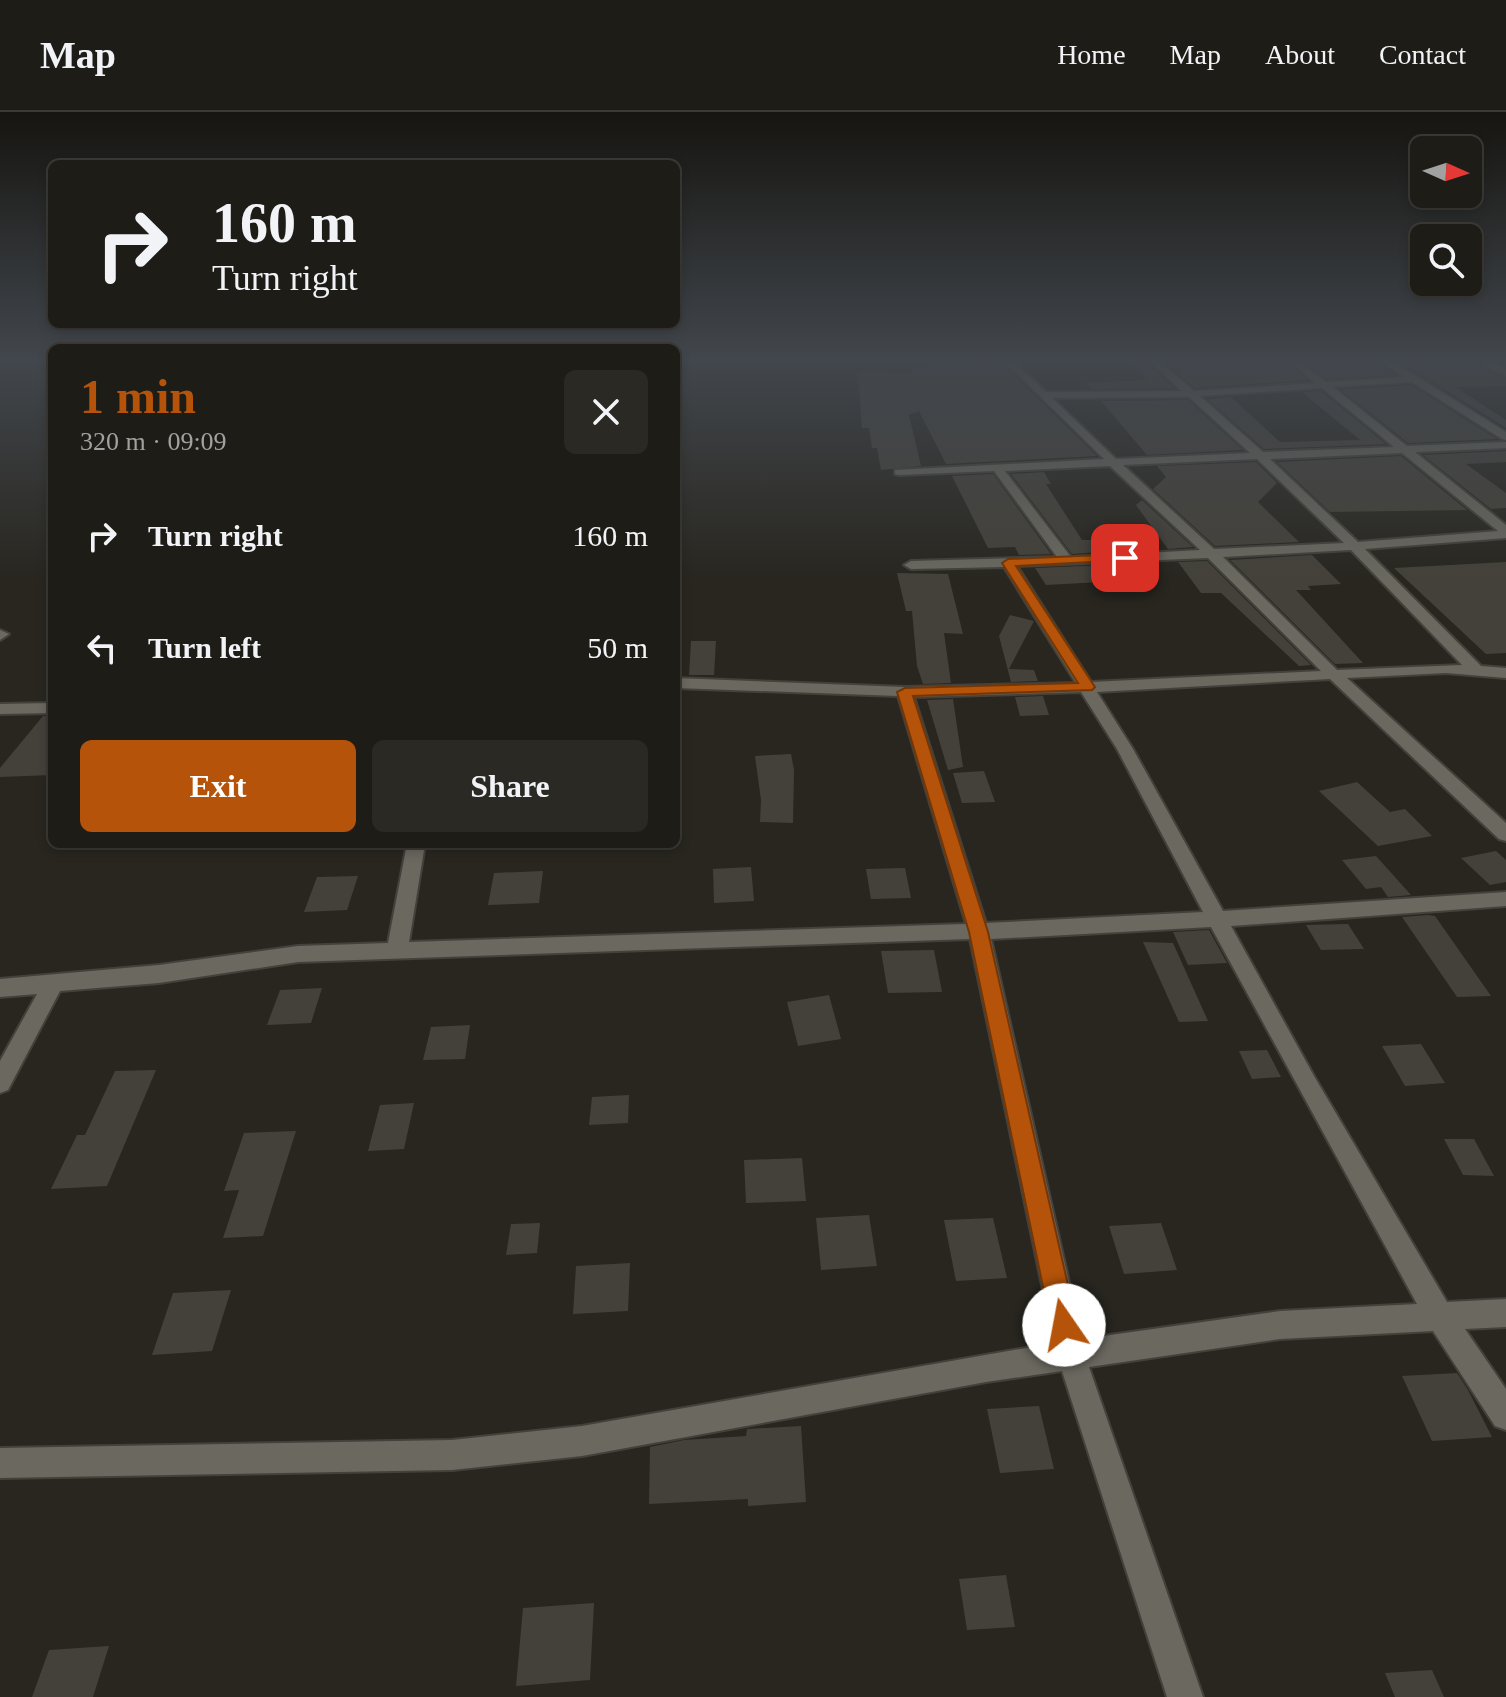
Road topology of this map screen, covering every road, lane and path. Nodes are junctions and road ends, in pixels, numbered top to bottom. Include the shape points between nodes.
1 (1081, 432) edge
2 (1234, 432) edge
3 (1381, 432) edge
4 (1506, 445) edge
5 (1402, 449) junction
6 (1261, 457) junction
7 (1113, 463) junction
8 (997, 468) junction
9 (899, 472) dead end
10 (1506, 533) edge
11 (1354, 546) junction
12 (1211, 553) junction
13 (1067, 561) junction
14 (1008, 563) junction
15 (911, 565) dead end
16 (1475, 669) junction
17 (1506, 673) edge
18 (1335, 676) junction
19 (680, 683) edge
20 (1087, 687) junction
21 (905, 692) junction
22 (48, 708) edge
23 (0, 709) edge
24 (1506, 834) edge
25 (415, 848) edge
26 (1506, 899) edge
27 (1219, 920) junction
28 (979, 932) junction
29 (397, 951) junction
30 (54, 983) junction
31 (0, 988) edge
32 (0, 1083) edge
33 (1506, 1313) edge
34 (1440, 1317) junction
35 (1071, 1355) junction
36 (1506, 1415) edge
37 (0, 1463) edge
38 (1185, 1697) edge

1 - 7 street
2 - 6 street
3 - 5 street
4 - 5 street
5 - 6 street
5 - 10 street
6 - 7 street
6 - 11 street
7 - 8 street
7 - 12 street
8 - 9 street
8 - 13 street
10 - 11 street
11 - 12 street
11 - 16 street
12 - 13 street
12 - 18 street
13 - 14 street
14 - 15 street
14 - 20 street
16 - 17 street
16 - 18 street
18 - 20 street
18 - 24 street
19 - 21 street
20 - 21 street
20 - 27 street
21 - 28 street
22 - 23 street
25 - 29 street
26 - 27 street
27 - 28 street
27 - 34 street
28 - 29 street
28 - 35 street
29 - 30 street via 298,954
30 - 31 street
30 - 32 street
33 - 34 street
34 - 35 street via 1280,1325
34 - 36 street
35 - 37 street via 582,1441 452,1455
35 - 38 street

